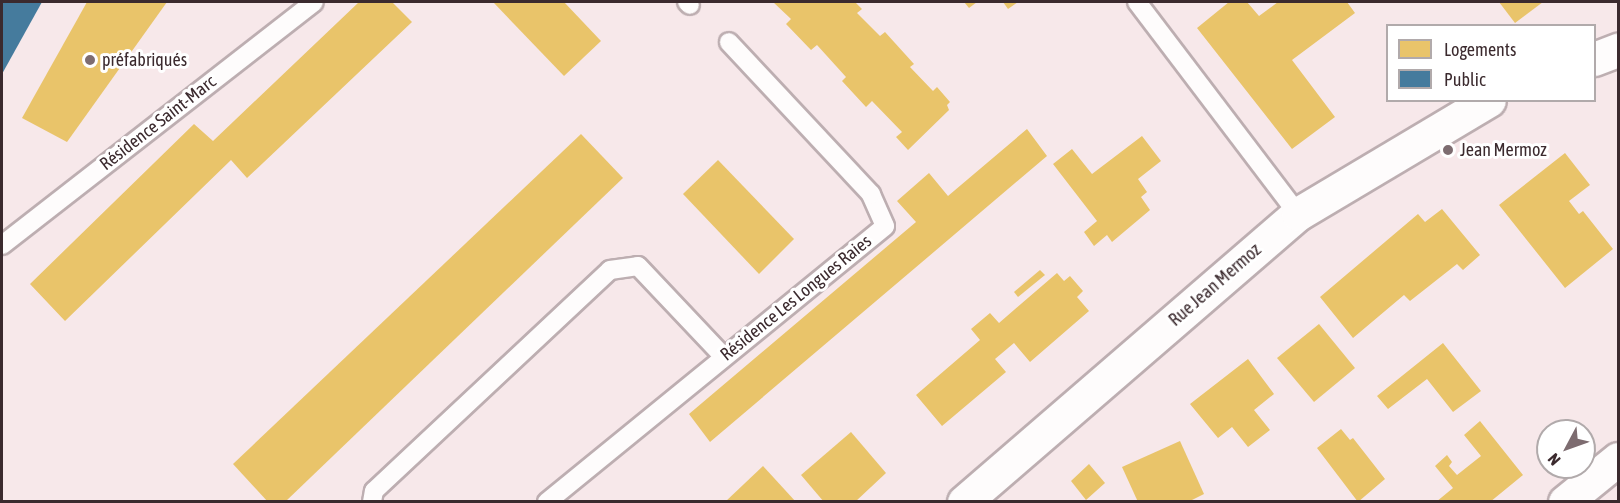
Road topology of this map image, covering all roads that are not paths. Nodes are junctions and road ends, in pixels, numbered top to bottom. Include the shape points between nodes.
1 (314, 2) edge
2 (1137, 2) edge
3 (729, 42) dead end
4 (1618, 50) edge
5 (1596, 58) edge
6 (1486, 102) edge
7 (1298, 214) junction
8 (2, 245) edge
9 (724, 357) junction
10 (1618, 459) edge
11 (372, 501) edge
12 (547, 501) edge
13 (964, 501) edge
14 (1565, 501) edge

1 - 8 lane, Résidence Saint-Marc
2 - 7 lane
3 - 9 lane, Résidence Les Longues Raies via 871,194 885,226
4 - 5 street
6 - 7 street, Rue Jean Mermoz
7 - 13 street, Rue Jean Mermoz
9 - 11 lane via 638,266 610,270 374,491
9 - 12 lane, Résidence Les Longues Raies
10 - 14 street

